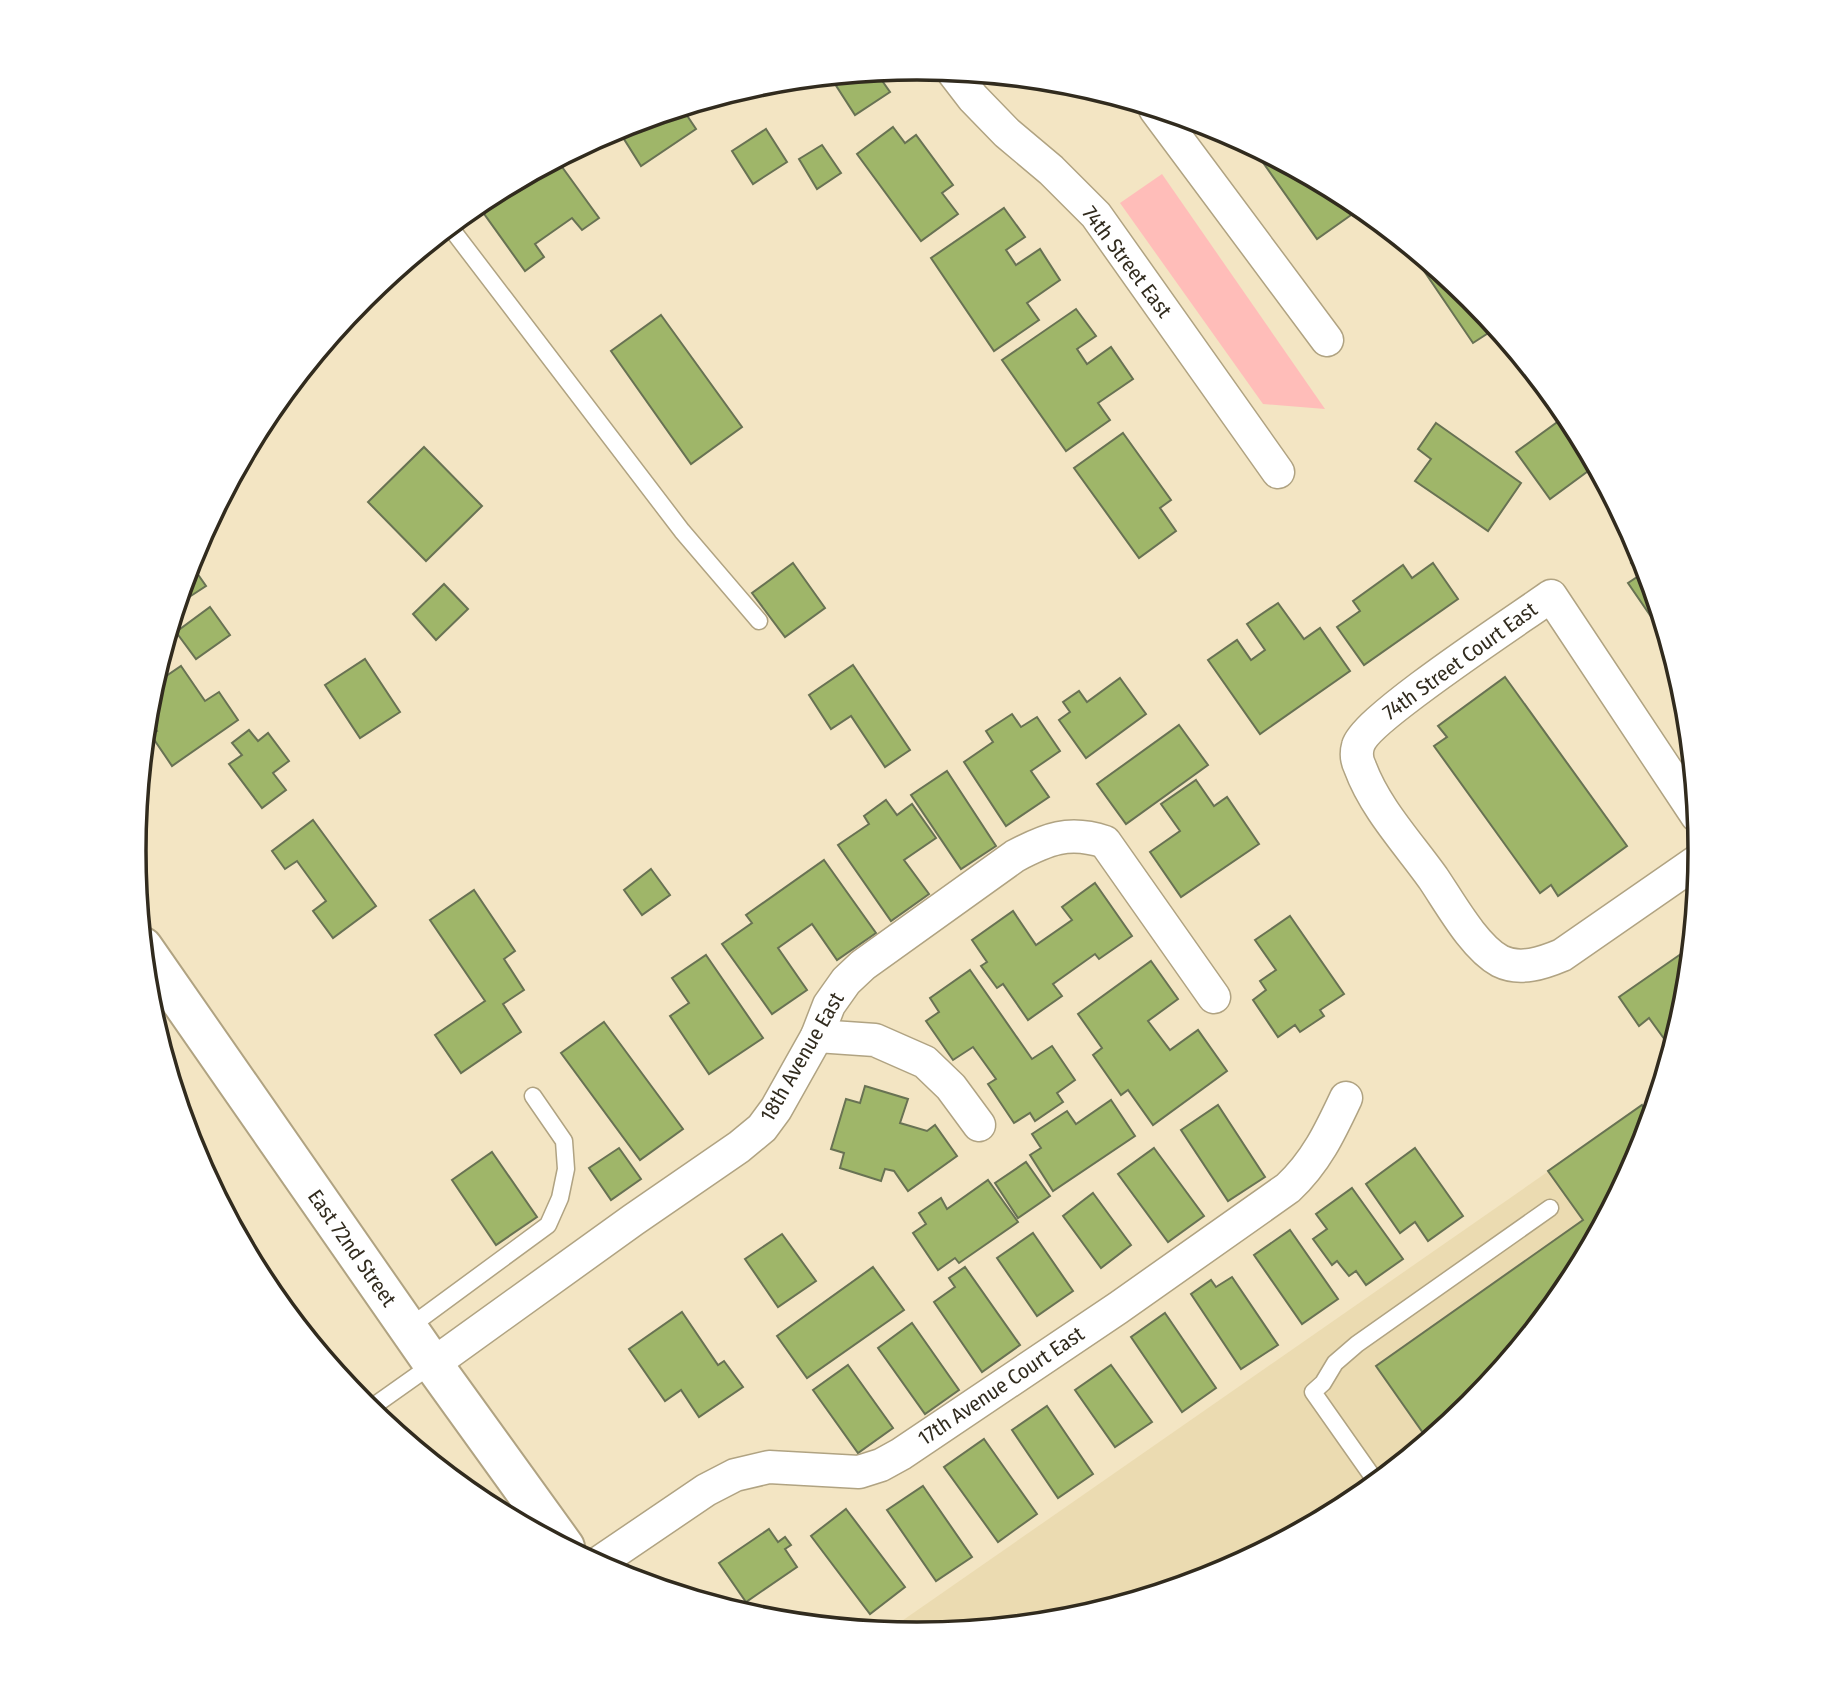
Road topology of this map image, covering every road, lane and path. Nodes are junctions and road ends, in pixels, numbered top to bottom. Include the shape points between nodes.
1 (961, 82) edge
2 (1164, 121) edge
3 (456, 234) edge
4 (1326, 340) dead end
5 (1278, 472) dead end
6 (759, 621) dead end
7 (1686, 799) edge
8 (1687, 868) edge
9 (157, 979) edge
10 (1214, 997) dead end
11 (817, 1036) junction
12 (533, 1096) dead end
13 (1346, 1098) dead end
14 (979, 1125) dead end
15 (1550, 1208) dead end
16 (408, 1328) junction
17 (433, 1364) junction
18 (378, 1403) edge
19 (1371, 1474) edge
20 (553, 1531) edge
21 (607, 1557) edge

1 - 5 street, 74th Street East via 1007,134 1096,215
2 - 4 street
3 - 6 lane via 682,531
7 - 8 street, 74th Street Court East via 1550,596 1397,705 1369,728 1358,744 1359,765 1377,800 1478,942 1502,962 1536,964 1562,955
9 - 16 main road, East 72nd Street
10 - 11 street, 18th Avenue East via 1105,842 1074,836 1042,842 1015,856 863,965 829,1005
11 - 14 street via 875,1040 925,1062
11 - 17 street, 18th Avenue East via 762,1128
12 - 16 lane via 564,1142 566,1169 548,1225
13 - 21 street, 17th Avenue Court East via 1321,1150 1288,1188 901,1454 859,1472 769,1467 735,1475
15 - 19 lane via 1357,1344 1313,1392
16 - 17 main road, East 72nd Street
17 - 18 lane
17 - 20 main road, East 72nd Street

